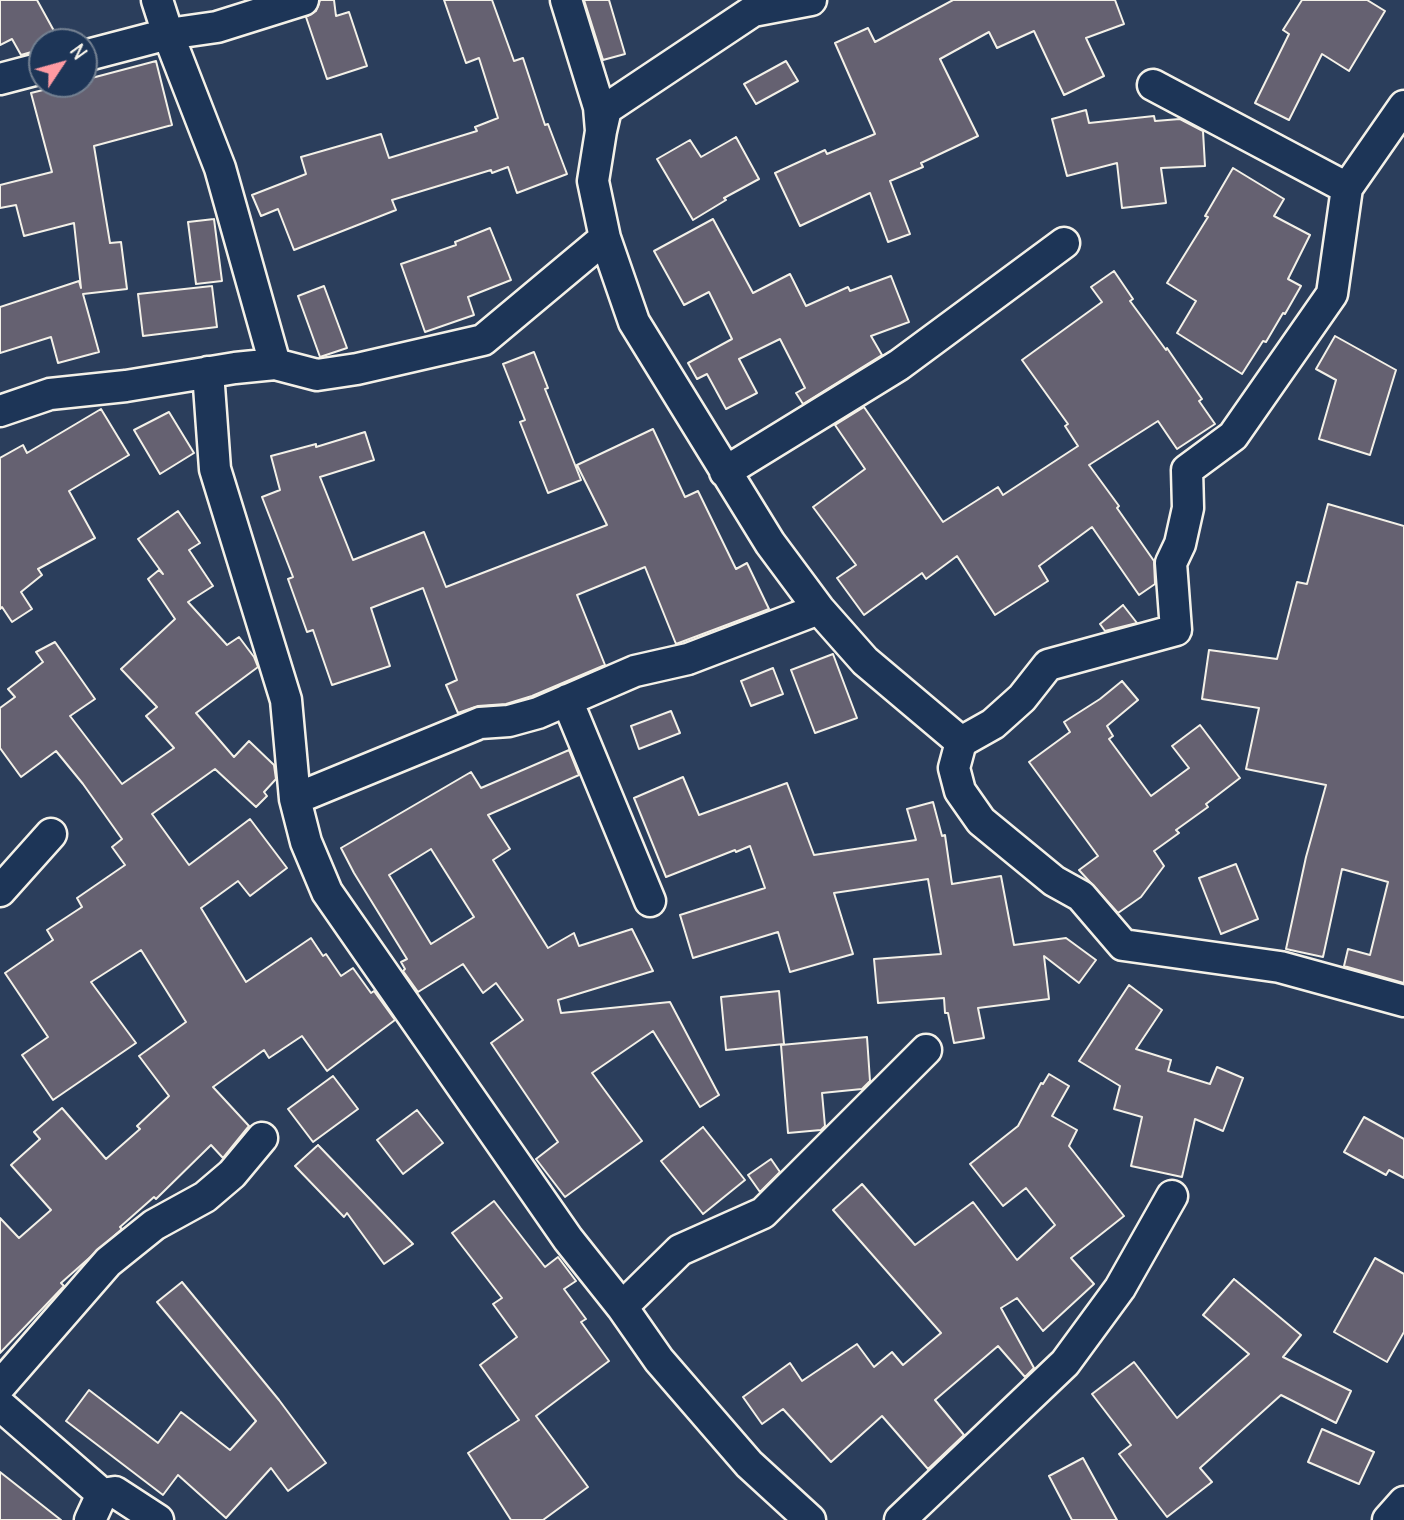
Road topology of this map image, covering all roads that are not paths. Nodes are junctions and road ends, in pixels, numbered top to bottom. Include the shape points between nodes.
1 (157, 0) edge
2 (303, 0) edge
3 (566, 0) edge
4 (811, 0) edge
5 (168, 34) junction
6 (98, 52) edge
7 (28, 72) edge
8 (0, 79) edge
9 (1153, 85) dead end
10 (1404, 106) edge
11 (601, 131) junction
12 (1347, 188) junction
13 (605, 238) junction
14 (1064, 243) dead end
15 (275, 364) junction
16 (208, 372) junction
17 (0, 411) edge
18 (725, 472) junction
19 (819, 609) junction
20 (567, 700) junction
21 (961, 742) junction
22 (295, 799) junction
23 (51, 834) dead end
24 (0, 891) edge
25 (650, 901) dead end
26 (1404, 1001) edge
27 (926, 1050) dead end
28 (262, 1138) dead end
29 (1172, 1196) dead end
30 (622, 1307) junction
31 (0, 1386) edge
32 (0, 1405) edge
33 (1404, 1502) edge
34 (96, 1507) edge
35 (158, 1520) edge
36 (810, 1520) edge
37 (900, 1520) edge
38 (1388, 1520) edge

1 - 5 street
2 - 5 street via 217,27
3 - 11 street via 599,107
4 - 11 street via 753,11 606,109
5 - 6 street
5 - 15 street via 219,168
7 - 8 street
9 - 12 street
10 - 12 street
11 - 13 street via 593,181
12 - 21 street via 1332,294 1233,436 1187,470 1188,508 1171,563 1176,630 1048,665 993,724
13 - 15 street via 483,340 317,375
13 - 18 street via 634,322
14 - 18 street via 899,365
15 - 16 street
16 - 17 street via 50,394
16 - 22 street via 215,469 286,700
18 - 19 street
19 - 20 street via 688,659 635,671
19 - 21 street via 865,661
20 - 22 street via 509,721 480,723
20 - 25 street
21 - 26 street via 954,768 960,791 981,821 1054,881 1081,897 1123,945 1280,967
22 - 30 street via 306,842 327,892 568,1239
23 - 24 street
27 - 30 street via 763,1213 680,1250
28 - 31 street via 205,1197 154,1225 107,1262
29 - 37 street via 1119,1288 1065,1363
30 - 36 street via 659,1360 749,1464
32 - 34 street
33 - 38 street
34 - 35 street via 115,1492

